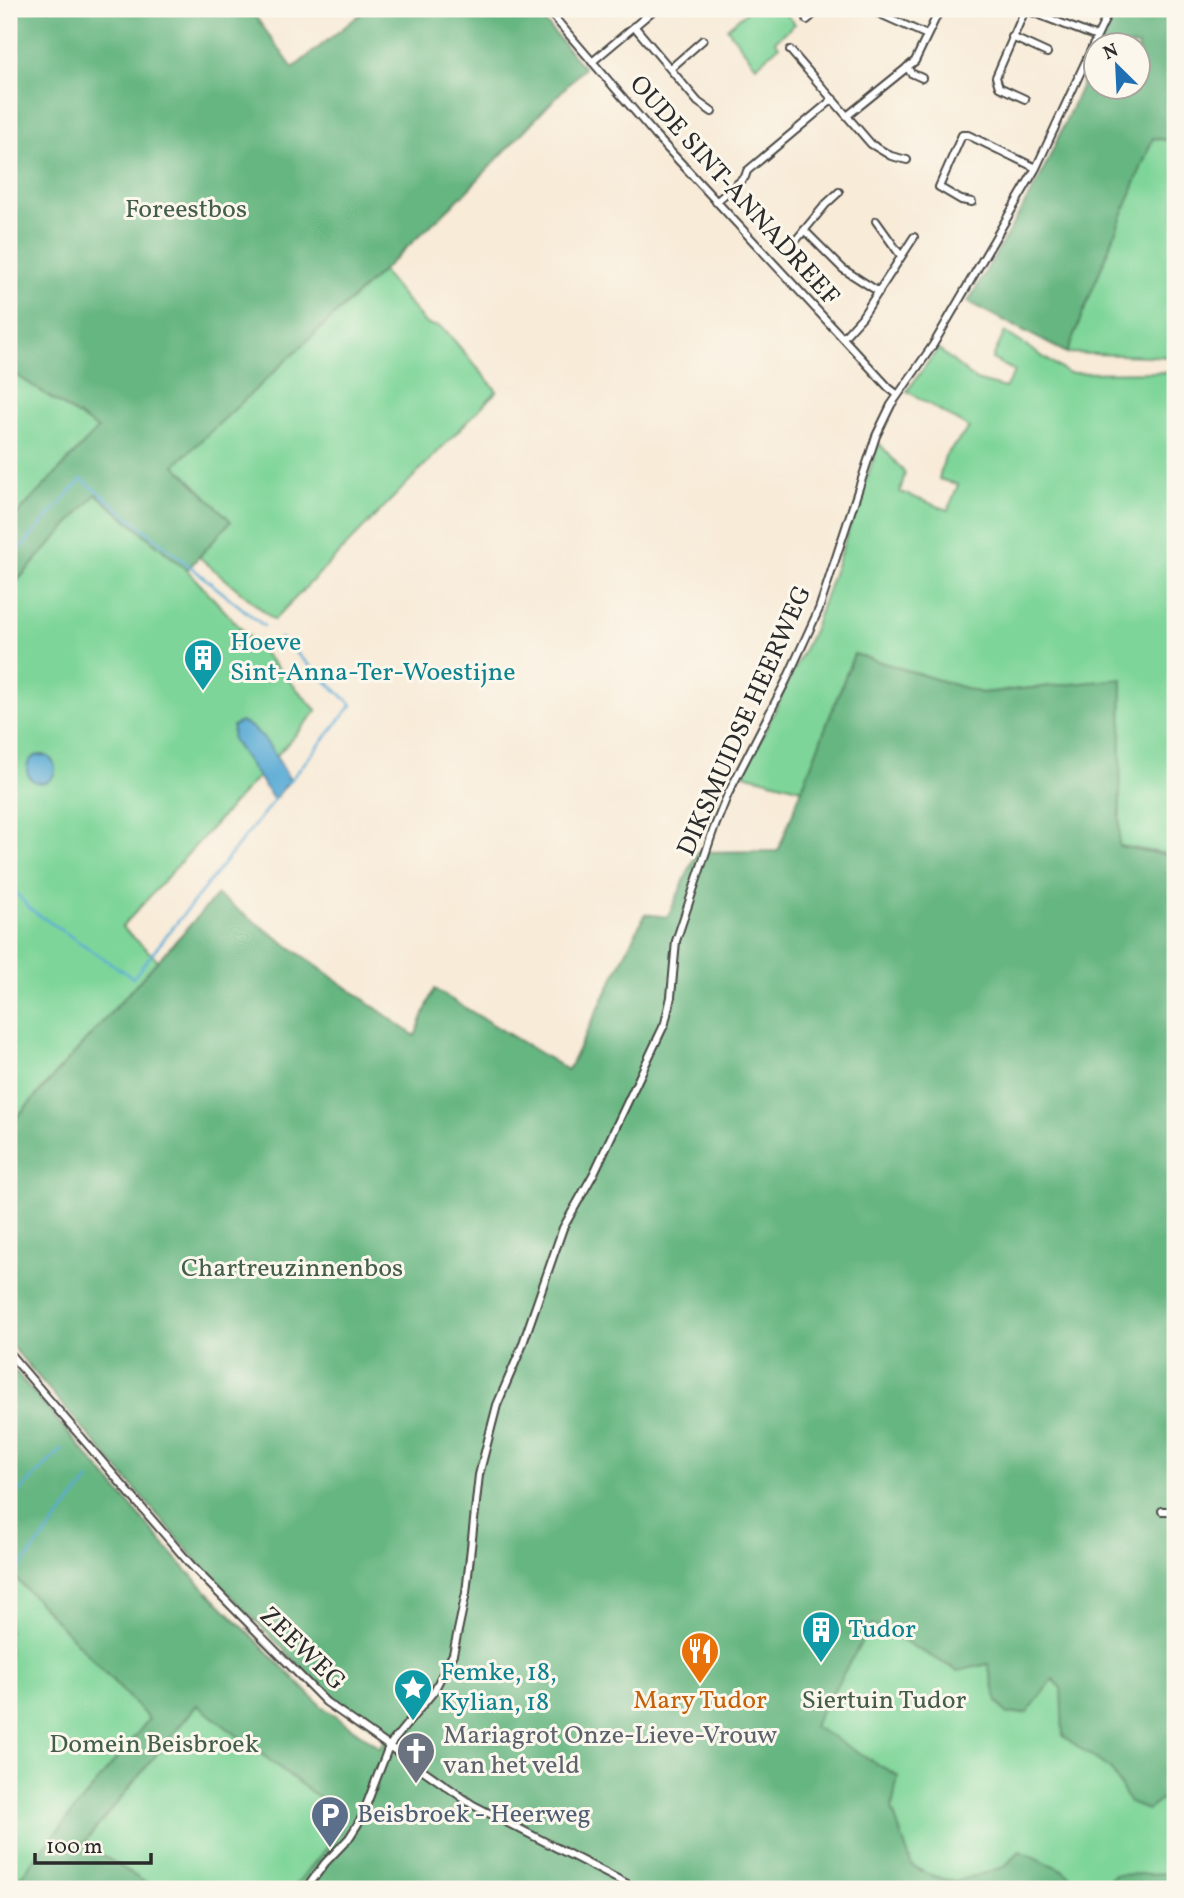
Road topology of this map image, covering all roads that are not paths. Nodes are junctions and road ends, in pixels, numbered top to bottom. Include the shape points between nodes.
1 (547, 9) edge
2 (654, 9) edge
3 (820, 9) edge
4 (869, 9) edge
5 (940, 9) edge
6 (1023, 9) edge
7 (1110, 9) edge
8 (807, 20) dead end
9 (634, 26) junction
10 (1084, 32) edge
11 (1099, 32) edge
12 (927, 35) junction
13 (1012, 37) junction
14 (704, 40) dead end
15 (790, 50) dead end
16 (1047, 52) dead end
17 (592, 62) junction
18 (907, 67) junction
19 (670, 69) junction
20 (1082, 69) edge
21 (922, 78) dead end
22 (832, 99) junction
23 (1025, 99) dead end
24 (712, 112) dead end
25 (848, 116) junction
26 (907, 160) dead end
27 (1036, 168) junction
28 (839, 192) dead end
29 (716, 202) junction
30 (972, 202) dead end
31 (876, 222) dead end
32 (804, 230) junction
33 (914, 237) dead end
34 (797, 239) dead end
35 (901, 256) junction
36 (879, 292) junction
37 (843, 338) junction
38 (898, 395) junction
39 (9, 1353) edge
40 (1161, 1511) dead end
41 (1175, 1511) edge
42 (389, 1746) junction
43 (306, 1889) edge
44 (637, 1889) edge

1 - 17 street, OUDE SINT-ANNADREEF
2 - 9 street
3 - 8 street
4 - 12 street
5 - 12 street
6 - 10 street
6 - 13 street
7 - 11 street, DIKSMUIDSE HEERWEG
9 - 17 street
9 - 19 street
12 - 18 street via 915,61
13 - 16 street
13 - 23 street via 996,77 999,87
14 - 19 street
15 - 22 street
17 - 29 street, OUDE SINT-ANNADREEF
18 - 21 street
18 - 25 street
19 - 24 street
20 - 27 street, DIKSMUIDSE HEERWEG
22 - 25 street
22 - 29 street
25 - 26 street via 877,148
27 - 30 street via 962,135 939,187
27 - 38 street, DIKSMUIDSE HEERWEG via 933,345
28 - 32 street
29 - 37 street, OUDE SINT-ANNADREEF
31 - 35 street
32 - 34 street
32 - 36 street via 843,269
33 - 35 street
35 - 36 street
36 - 37 street
37 - 38 street, OUDE SINT-ANNADREEF
38 - 42 street, DIKSMUIDSE HEERWEG via 876,436 818,609 713,831 676,941 665,1023 563,1228 497,1405 479,1475 464,1604 453,1654 434,1690
39 - 42 street, ZEEWEG via 191,1565 326,1702
40 - 41 street
42 - 43 street, DIKSMUIDSE HEERWEG via 361,1819
42 - 44 street, ZEEWEG via 473,1805

